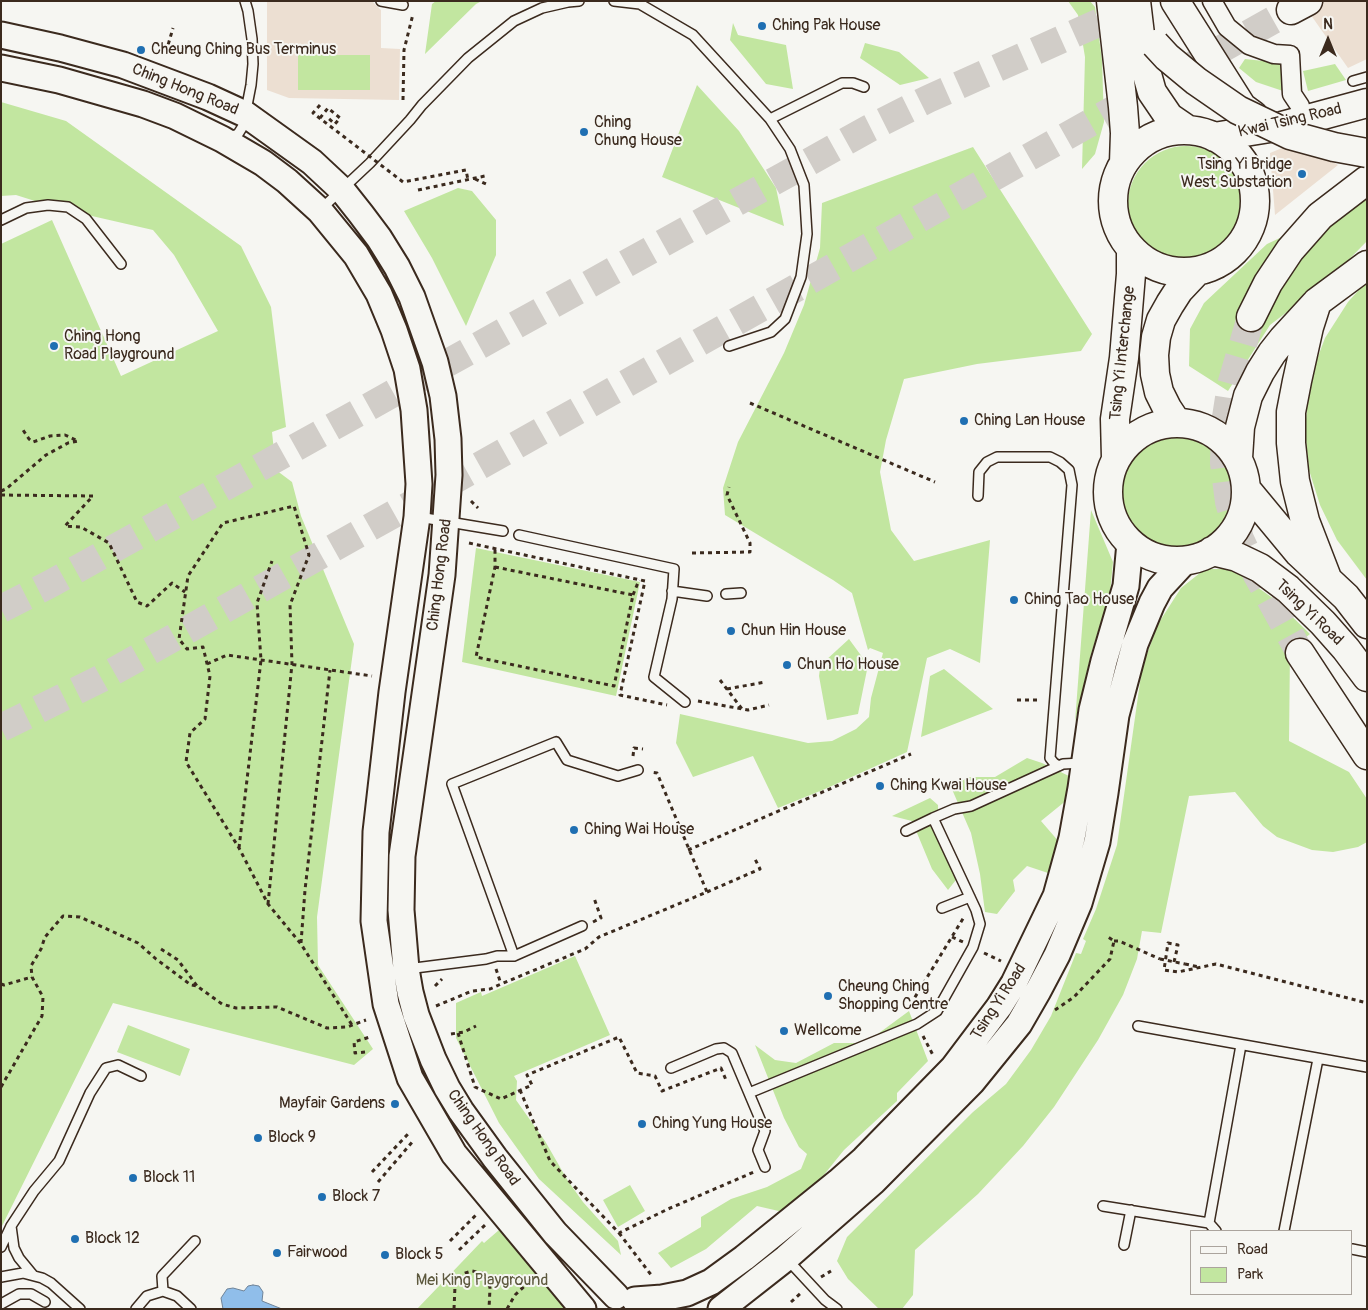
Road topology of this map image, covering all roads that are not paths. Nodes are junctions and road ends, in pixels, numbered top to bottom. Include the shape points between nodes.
1 (245, 1) edge
2 (381, 1) edge
3 (579, 1) edge
4 (614, 1) edge
5 (1111, 1) edge
6 (1136, 1) edge
7 (1175, 1) edge
8 (1212, 1) edge
9 (403, 5) dead end
10 (1, 35) edge
11 (1154, 44) dead end
12 (1, 68) edge
13 (1367, 77) edge
14 (864, 87) dead end
15 (1360, 92) edge
16 (1310, 111) junction
17 (245, 114) junction
18 (770, 119) junction
19 (1282, 126) junction
20 (1201, 134) junction
21 (222, 139) junction
22 (1367, 153) edge
23 (1124, 164) junction
24 (1358, 186) edge
25 (342, 190) junction
26 (320, 211) junction
27 (1, 220) edge
28 (1131, 249) junction
29 (122, 264) dead end
30 (1367, 265) edge
31 (1197, 271) junction
32 (1317, 302) junction
33 (1251, 317) tunnel mouth
34 (730, 346) dead end
35 (1177, 423) junction
36 (1116, 458) junction
37 (1238, 458) junction
38 (1246, 489) junction
39 (978, 496) dead end
40 (417, 517) junction
41 (447, 521) junction
42 (503, 530) dead end
43 (519, 535) dead end
44 (1130, 543) junction
45 (1212, 551) junction
46 (1186, 560) junction
47 (1328, 578) junction
48 (672, 591) junction
49 (741, 593) dead end
50 (726, 594) dead end
51 (707, 596) dead end
52 (1367, 624) edge
53 (1300, 653) tunnel mouth
54 (1367, 677) edge
55 (685, 702) road end
56 (1367, 755) edge
57 (1085, 763) junction
58 (1059, 766) junction
59 (638, 770) road end
60 (933, 818) junction
61 (906, 831) dead end
62 (971, 899) junction
63 (942, 908) dead end
64 (586, 925) road end
65 (514, 956) junction
66 (406, 969) junction
67 (1138, 1026) dead end
68 (1241, 1045) junction
69 (1318, 1059) junction
70 (1367, 1067) edge
71 (671, 1068) dead end
72 (141, 1076) dead end
73 (749, 1092) junction
74 (765, 1167) road end
75 (1103, 1206) dead end
76 (1132, 1210) junction
77 (1209, 1223) junction
78 (11, 1226) junction
79 (1215, 1230) edge
80 (1284, 1230) edge
81 (195, 1241) dead end
82 (1124, 1245) dead end
83 (1, 1247) edge
84 (1353, 1249) edge
85 (1367, 1252) edge
86 (786, 1258) junction
87 (33, 1275) junction
88 (1, 1277) edge
89 (163, 1291) junction
90 (45, 1302) dead end
91 (623, 1303) edge
92 (1, 1304) edge
93 (824, 1304) edge
94 (80, 1309) edge
95 (136, 1309) edge
96 (191, 1309) edge
97 (583, 1309) edge
98 (721, 1309) edge
99 (837, 1309) edge

1 - 17 lane via 253,64
2 - 9 lane
3 - 25 lane via 542,8 514,21 468,58
4 - 18 lane via 640,4 693,34
5 - 23 main road via 1123,116
6 - 20 main road via 1143,60 1152,92 1169,117
7 - 19 main road via 1242,107 1255,116
8 - 16 street via 1227,27 1249,45 1274,54 1290,55 1292,94
10 - 17 main road, Ching Hong Road via 123,65
11 - 22 main road, bridge via 1196,81 1238,110 1290,134 1334,148
12 - 21 main road, Ching Hong Road via 110,94 175,116
13 - 15 lane
14 - 18 lane via 842,83
15 - 16 main road, Kwai Tsing Road
16 - 19 main road, Kwai Tsing Road
17 - 21 lane via 238,134
17 - 25 main road, Ching Hong Road via 312,162
18 - 34 lane via 790,149 804,184 807,234 801,277 785,319 771,332
19 - 20 main road, Kwai Tsing Road
20 - 23 main road, Tsing Yi Interchange via 1174,131 1160,134 1132,153
20 - 31 main road, Tsing Yi Interchange via 1235,152 1250,174 1256,205 1244,240 1228,257
21 - 26 main road, Ching Hong Road via 263,162
23 - 28 main road, Tsing Yi Interchange via 1116,182 1114,214 1120,233
24 - 33 main road via 1320,216 1290,250
25 - 26 lane
25 - 41 main road, Ching Hong Road via 397,267 412,296 433,354 443,396 448,439
26 - 40 main road, Ching Hong Road via 356,255 379,294 407,368 418,451
27 - 29 lane via 26,208 68,207 86,219
28 - 31 main road, Tsing Yi Interchange via 1143,259 1169,271
28 - 36 main road, Tsing Yi Interchange via 1124,358 1115,419
30 - 32 main road
31 - 35 main road, Tsing Yi Interchange via 1170,304 1156,337 1155,374 1159,392
32 - 37 main road via 1283,339 1254,383 1242,416
32 - 47 main road via 1291,412 1291,443 1295,481 1305,521
35 - 36 main road, Tsing Yi Interchange via 1159,425 1142,432 1127,443
35 - 37 main road, Tsing Yi Interchange via 1207,429 1221,438
36 - 44 main road, Tsing Yi Interchange via 1108,484 1109,504 1115,523
37 - 38 main road, Tsing Yi Interchange
38 - 45 main road, Tsing Yi Interchange via 1245,506 1238,524 1227,540
38 - 47 main road, Tsing Yi Road via 1299,554
39 - 58 lane via 979,472 987,462 998,457 1050,457 1069,470 1072,485 1050,758
40 - 41 lane
40 - 97 main road, Ching Hong Road via 376,832 374,922 386,1004 410,1078 454,1154
41 - 42 lane
41 - 66 main road, Ching Hong Road via 402,856 401,910
43 - 48 lane via 674,569
44 - 46 main road, Tsing Yi Interchange via 1155,557
44 - 57 main road, Tsing Yi Road via 1126,586 1096,694
45 - 46 main road, Tsing Yi Interchange
45 - 54 main road, Tsing Yi Road via 1237,557 1260,568 1288,589 1323,623
46 - 86 main road, Tsing Yi Road via 1160,588 1135,644 1116,715 1097,842 1079,903 1038,991 1019,1024 972,1082 874,1181
47 - 52 main road, Tsing Yi Road
48 - 51 lane
48 - 55 lane via 654,677
49 - 50 lane
53 - 56 main road
57 - 58 lane via 1067,762
57 - 91 main road, Tsing Yi Road via 1072,838 1056,896 1014,983 960,1059 864,1159 711,1282 687,1293
58 - 60 lane via 971,806
59 - 65 lane via 618,776 567,760 556,742 452,784
60 - 61 lane
60 - 62 lane
62 - 63 lane
62 - 73 lane via 980,924 978,932 937,1011 917,1024
64 - 65 lane
65 - 66 lane
66 - 91 main road, Ching Hong Road via 424,1038 461,1111 555,1234
67 - 68 lane
68 - 69 lane
68 - 77 lane
69 - 70 lane
69 - 80 lane
71 - 73 lane via 724,1048 732,1053
72 - 78 lane via 118,1065 106,1068 90,1093 59,1161
73 - 74 lane via 765,1131 758,1150
75 - 76 lane
76 - 77 lane
76 - 82 lane
77 - 79 lane
78 - 83 lane
78 - 87 lane via 14,1248
81 - 89 lane via 162,1276
84 - 85 lane
86 - 93 lane
86 - 98 main road, Tsing Yi Road
87 - 88 lane
87 - 94 lane via 51,1283
89 - 95 lane via 147,1296
89 - 96 lane via 177,1296
90 - 92 lane via 31,1294 19,1294
93 - 99 lane

